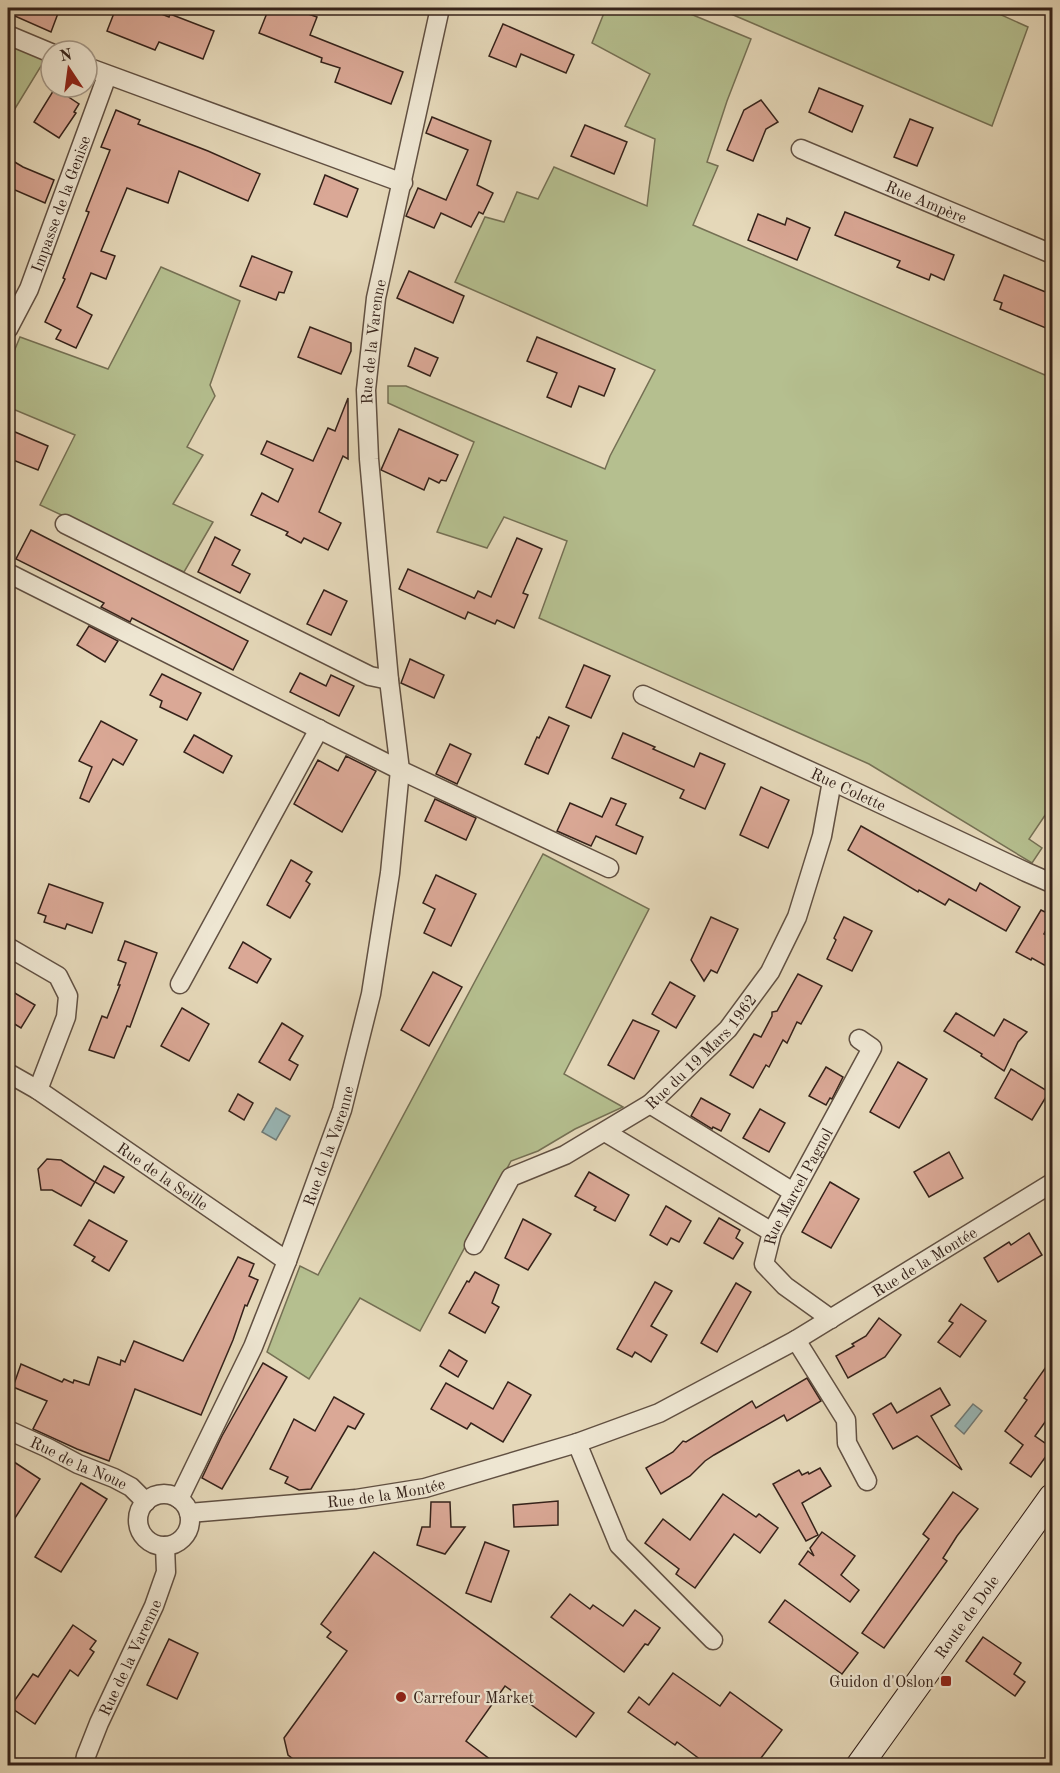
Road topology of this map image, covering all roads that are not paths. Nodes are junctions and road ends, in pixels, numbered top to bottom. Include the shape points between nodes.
1 (440, 8) edge
2 (8, 35) edge
3 (39, 47) edge
4 (99, 73) edge
5 (107, 76) junction
6 (801, 149) dead end
7 (403, 183) junction
8 (1053, 254) edge
9 (8, 329) edge
10 (65, 524) dead end
11 (8, 573) edge
12 (389, 680) junction
13 (643, 695) dead end
14 (319, 729) junction
15 (400, 770) junction
16 (832, 781) junction
17 (609, 868) dead end
18 (1053, 877) edge
19 (8, 948) edge
20 (180, 984) dead end
21 (859, 1040) dead end
22 (8, 1073) edge
23 (38, 1090) junction
24 (650, 1104) junction
25 (605, 1132) junction
26 (1053, 1182) edge
27 (793, 1192) junction
28 (772, 1232) junction
29 (474, 1245) dead end
30 (287, 1261) junction
31 (831, 1319) junction
32 (796, 1340) junction
33 (8, 1430) edge
34 (577, 1443) junction
35 (867, 1481) dead end
36 (1053, 1497) edge
37 (146, 1502) junction
38 (184, 1506) junction
39 (165, 1546) junction
40 (713, 1640) dead end
41 (84, 1766) edge
42 (859, 1766) edge

1 - 7 street, Rue de la Varenne
2 - 3 street
4 - 5 street
5 - 7 street
5 - 9 street, Impasse de la Genise via 29,290
6 - 8 street, Rue Ampère
7 - 12 street, Rue de la Varenne via 376,298 366,390
10 - 12 street via 370,676
11 - 14 street
12 - 15 street, Rue de la Varenne
13 - 16 street, Rue Colette
14 - 15 street
14 - 20 street
15 - 17 street
15 - 30 street, Rue de la Varenne via 390,873 371,994 342,1110
16 - 18 street, Rue Colette via 1042,879 1049,882
16 - 24 street, Rue du 19 Mars 1962 via 822,836 797,916 770,972 728,1029
19 - 23 street via 58,976 68,996 66,1017
21 - 27 street, Rue Marcel Pagnol via 872,1048
22 - 23 street, Rue de la Seille
23 - 30 street, Rue de la Seille
24 - 25 street, Rue du 19 Mars 1962
24 - 27 street
25 - 28 street
25 - 29 street, Rue du 19 Mars 1962 via 565,1155 511,1177
26 - 31 street, Rue de la Montée
27 - 28 street, Rue Marcel Pagnol
28 - 31 street, Rue Marcel Pagnol via 764,1264 785,1286
30 - 38 street, Rue de la Varenne
31 - 32 street, Rue de la Montée
32 - 34 street, Rue de la Montée via 659,1413
32 - 35 street via 846,1420 847,1443
33 - 37 street, Rue de la Noue via 114,1478
34 - 38 street, Rue de la Montée via 425,1488 356,1499
34 - 40 street via 619,1545
36 - 42 main road, Route de Dole
37 - 38 street via 166,1494
37 - 39 street via 139,1516 140,1531 151,1542
38 - 39 street via 189,1528 180,1541
39 - 41 street, Rue de la Varenne via 166,1572 160,1589 99,1723

